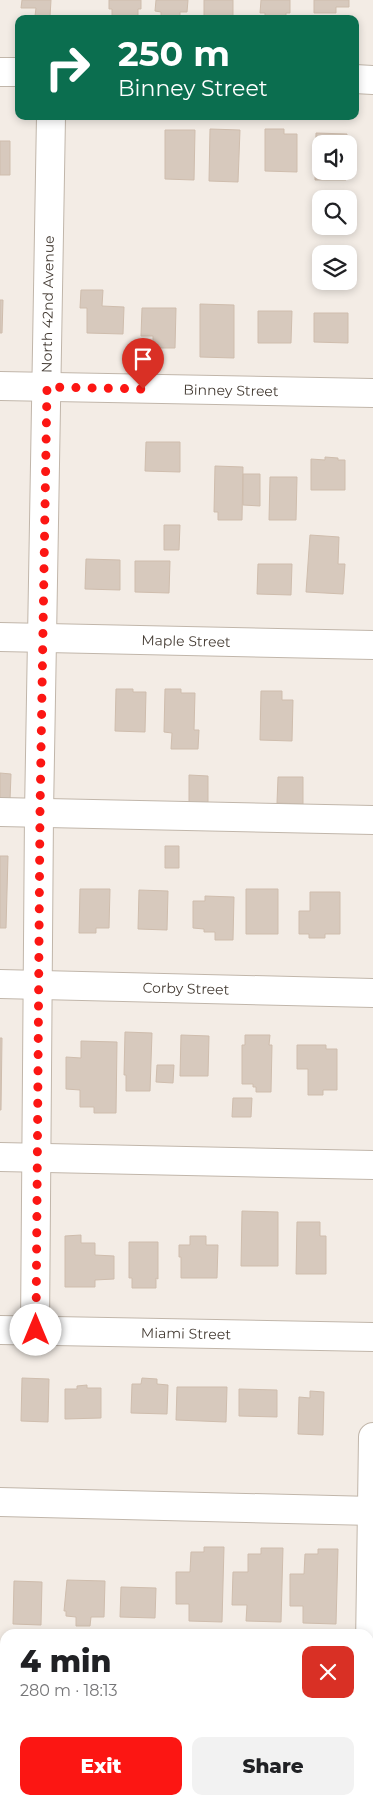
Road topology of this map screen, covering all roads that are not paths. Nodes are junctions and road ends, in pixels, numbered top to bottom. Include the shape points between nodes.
1 (0, 72) edge
2 (15, 72) edge
3 (359, 79) edge
4 (373, 80) edge
5 (51, 120) edge
6 (0, 386) edge
7 (47, 387) junction
8 (373, 393) edge
9 (0, 637) edge
10 (43, 638) junction
11 (373, 645) edge
12 (0, 812) edge
13 (40, 812) junction
14 (373, 820) edge
15 (0, 984) edge
16 (39, 984) junction
17 (373, 993) edge
18 (0, 1157) edge
19 (37, 1158) junction
20 (373, 1164) edge
21 (0, 1330) edge
22 (36, 1330) junction
23 (373, 1337) edge
24 (373, 1437) edge
25 (0, 1502) edge
26 (372, 1511) edge
27 (370, 1629) edge

1 - 2 street
3 - 4 street
5 - 7 street, North 42nd Avenue
6 - 7 street, Binney Street
7 - 8 street, Binney Street
7 - 10 street, North 42nd Avenue
9 - 10 street, Maple Street
10 - 11 street, Maple Street
10 - 13 street, North 42nd Avenue
12 - 13 street
13 - 14 street
13 - 16 street, North 42nd Avenue
15 - 16 street, Corby Street
16 - 17 street, Corby Street
16 - 19 street, North 42nd Avenue
18 - 19 street
19 - 20 street
19 - 22 street, North 42nd Avenue
21 - 22 street, Miami Street
22 - 23 street, Miami Street
24 - 26 street
25 - 26 street
26 - 27 street

